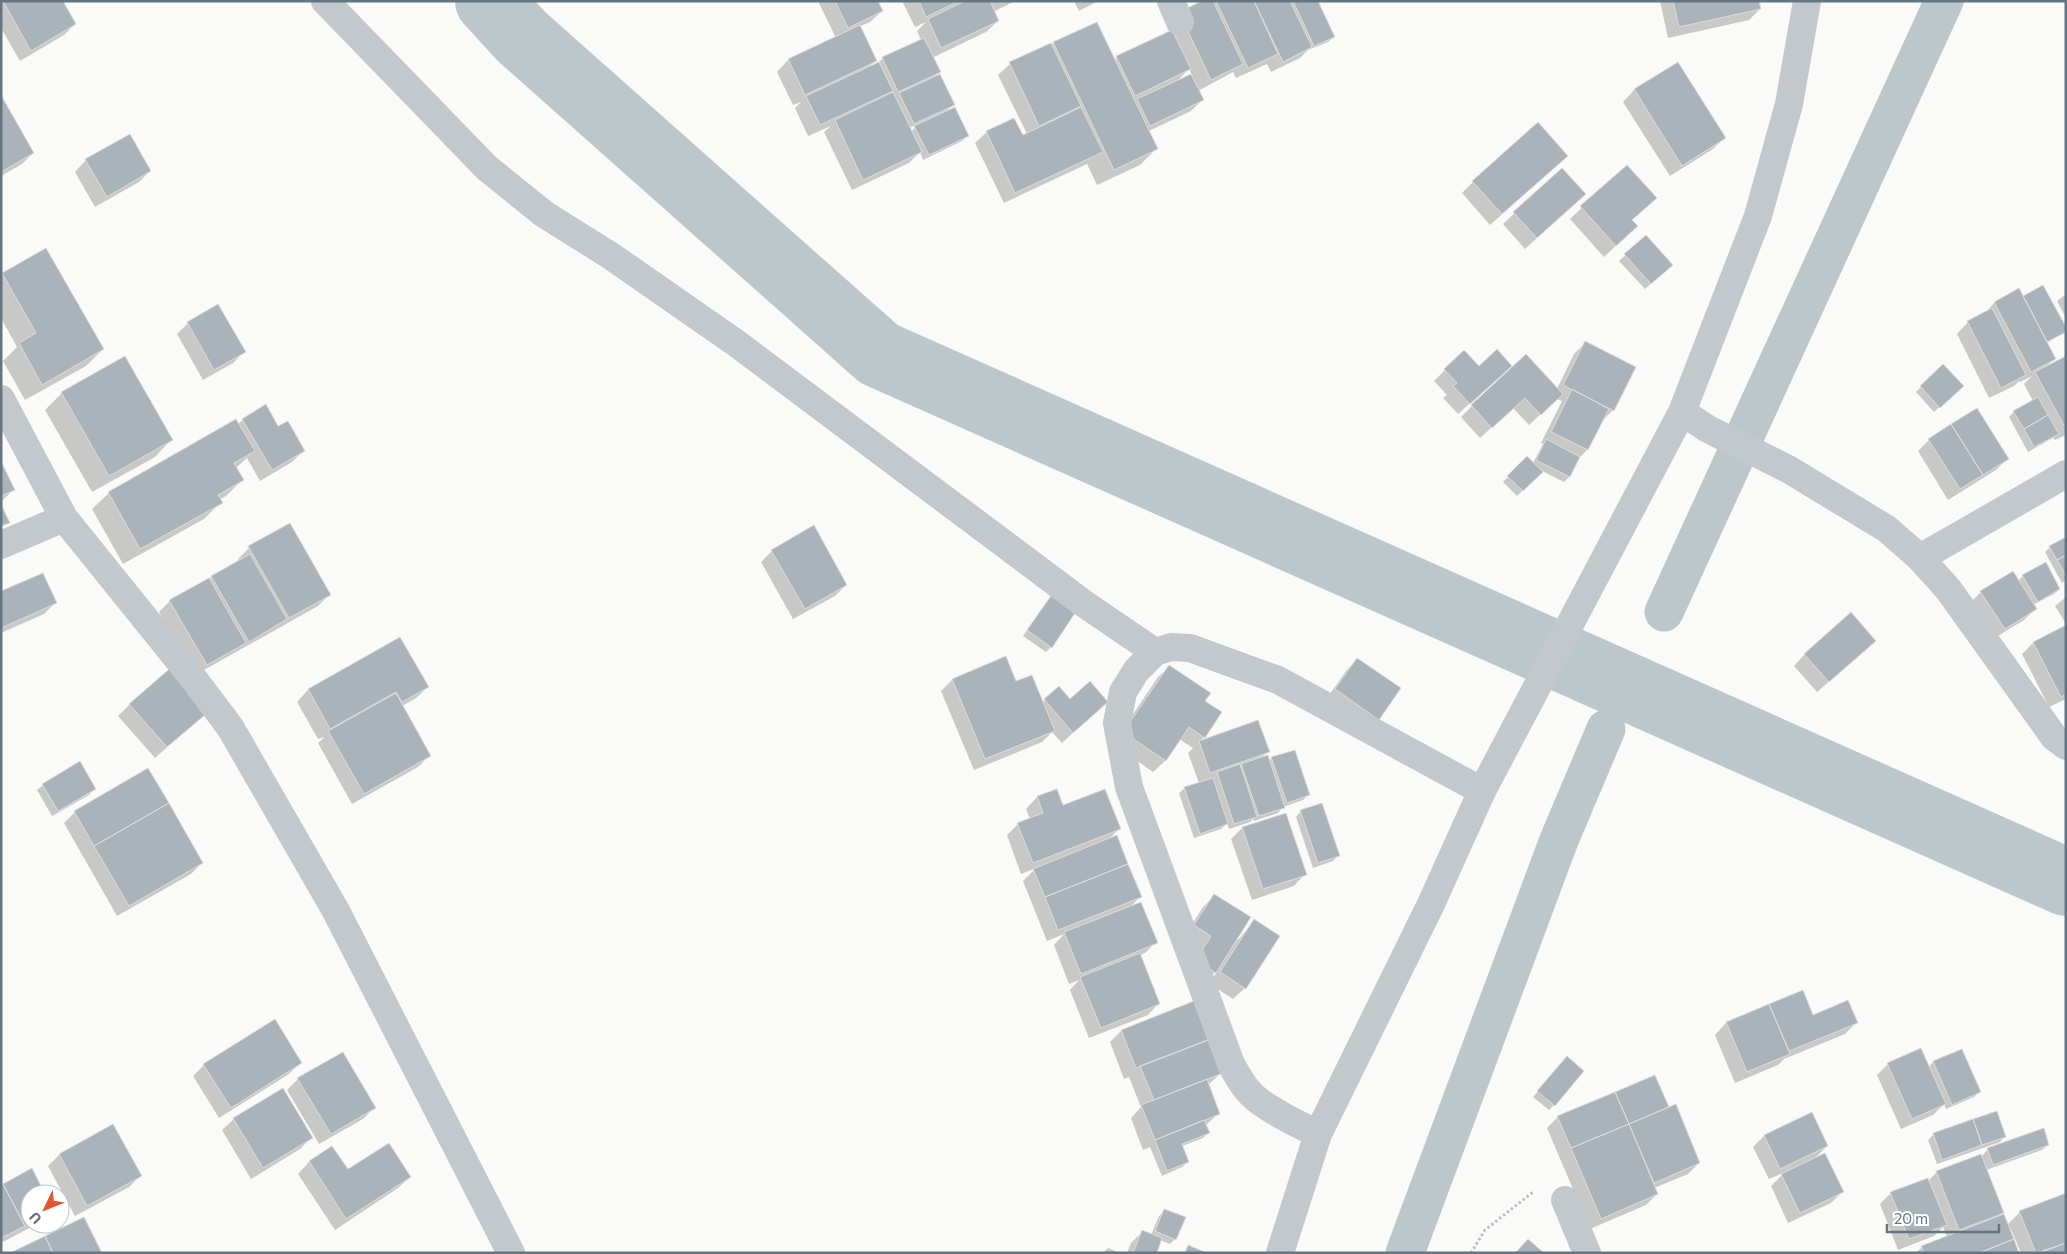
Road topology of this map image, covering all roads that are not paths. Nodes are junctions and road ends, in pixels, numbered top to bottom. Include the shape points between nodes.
1 (325, 1) edge
2 (1807, 1) edge
3 (1, 399) edge
4 (1682, 412) junction
5 (2066, 474) edge
6 (64, 518) junction
7 (1, 545) edge
8 (1920, 558) junction
9 (1154, 652) junction
10 (2062, 738) edge
11 (1482, 791) junction
12 (1318, 1134) junction
13 (1565, 1200) road end
14 (511, 1253) edge
15 (1280, 1253) edge
16 (1587, 1253) edge

1 - 9 street via 487,168 544,214 611,256 736,343 1083,603
2 - 4 street via 1790,104 1758,216
3 - 6 street
4 - 8 street via 1708,429 1788,469 1886,529
4 - 11 street
5 - 8 street
6 - 7 street
6 - 14 street via 230,727 336,911
8 - 10 street via 1948,589
9 - 11 street via 1171,647 1190,648 1278,680
9 - 12 street via 1136,671 1123,692 1117,722 1129,787 1240,1081 1252,1095
11 - 12 street via 1431,904
12 - 15 street
13 - 16 street

